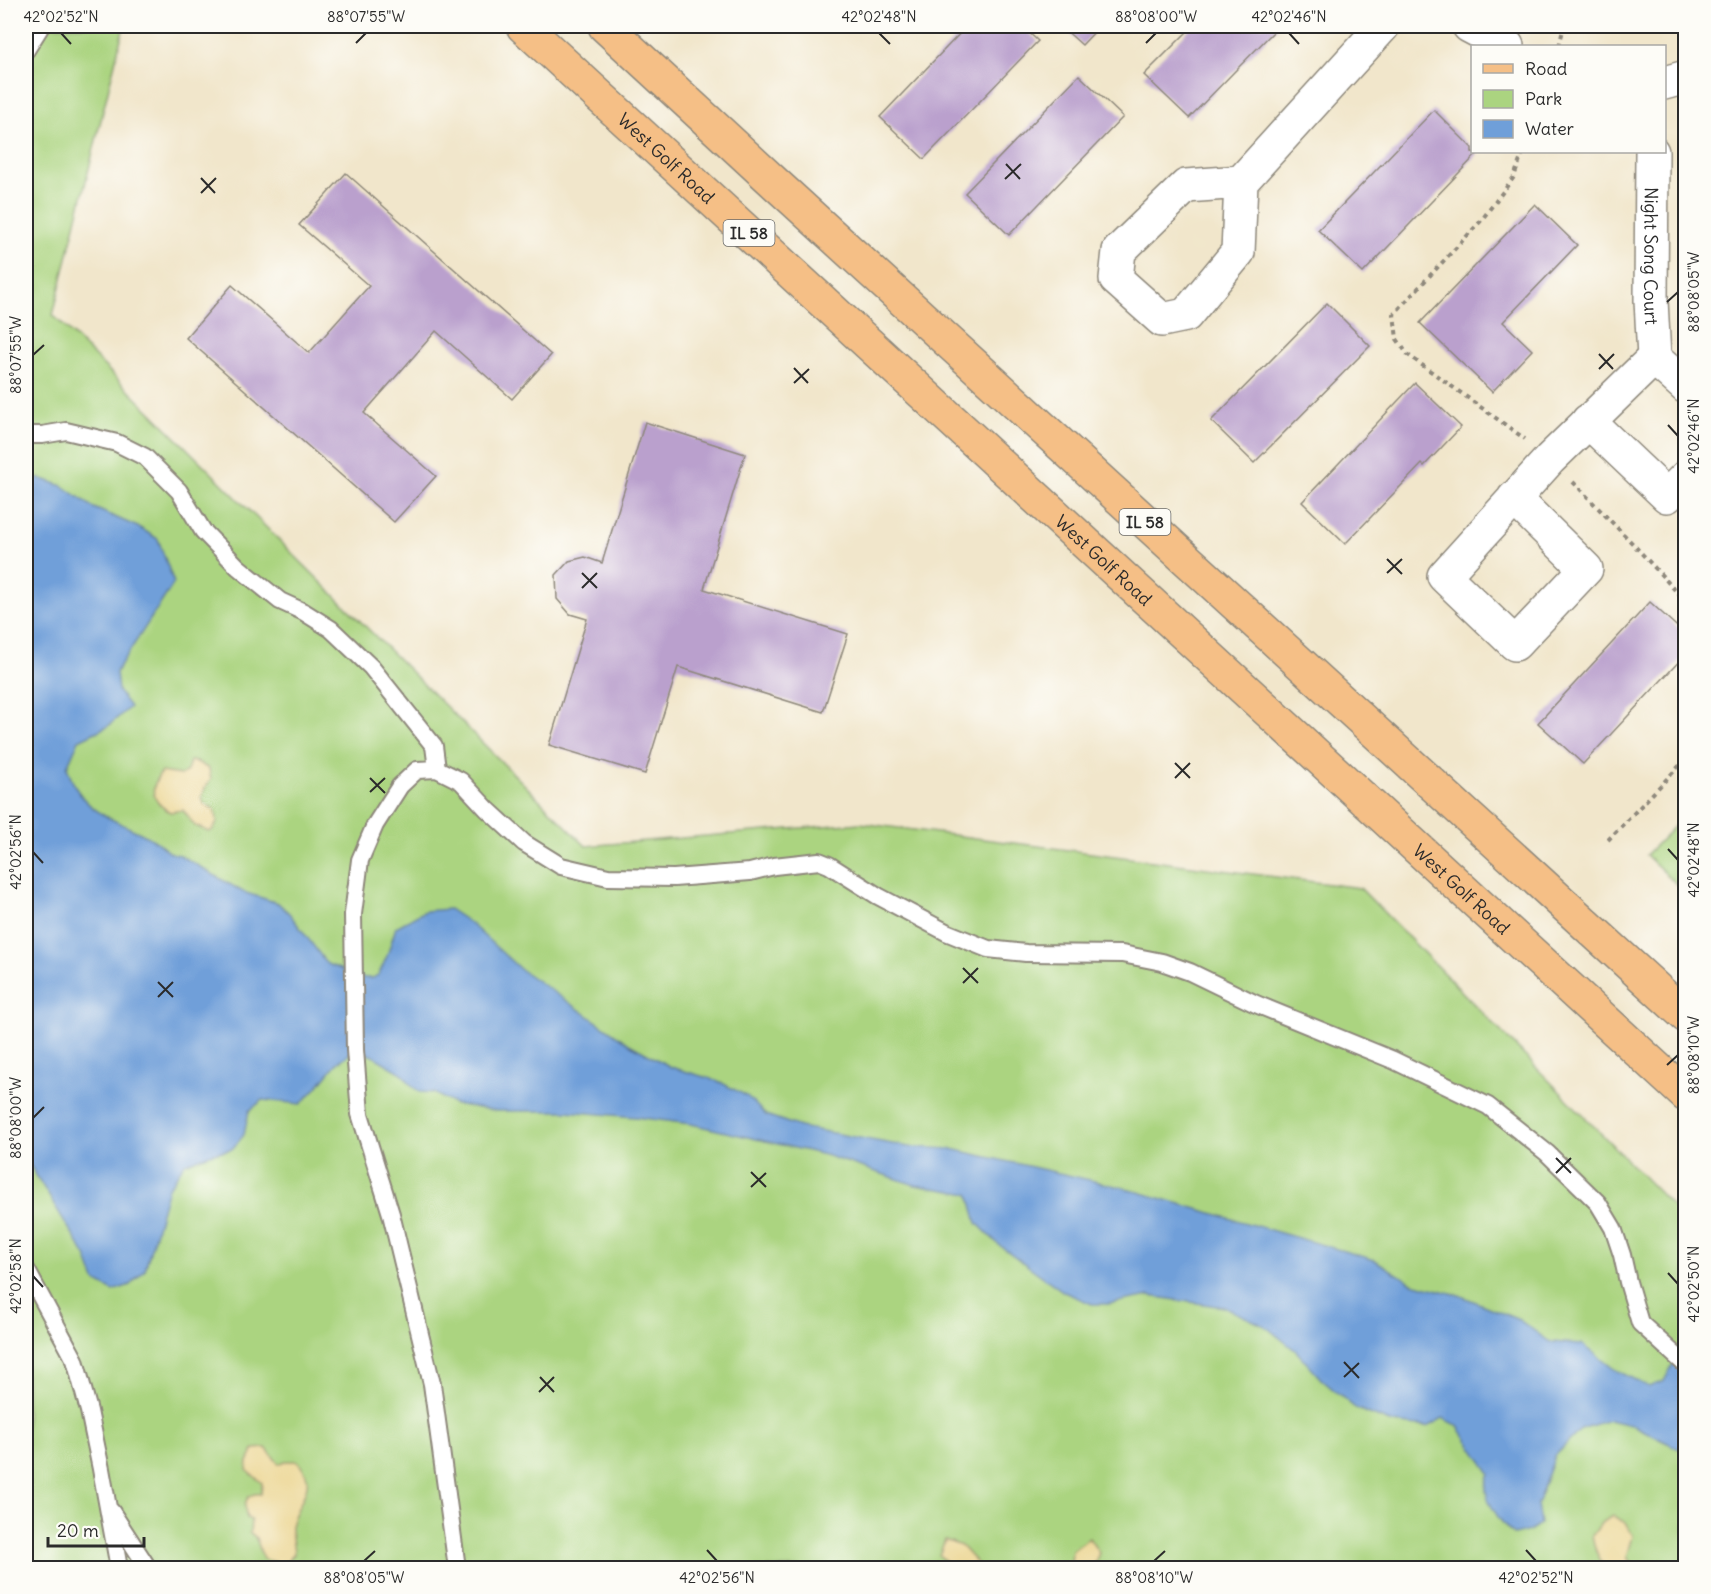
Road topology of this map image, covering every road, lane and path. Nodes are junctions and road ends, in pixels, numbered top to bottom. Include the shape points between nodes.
1 (40, 26) edge
2 (523, 26) edge
3 (605, 26) edge
4 (1383, 26) edge
5 (1470, 26) edge
6 (1564, 26) edge
7 (1505, 45) edge
8 (1559, 45) edge
9 (26, 50) edge
10 (1686, 77) edge
11 (1666, 83) edge
12 (1523, 153) edge
13 (1652, 153) edge
14 (1240, 182) dead end
15 (1654, 358) junction
16 (1686, 387) edge
17 (1588, 421) junction
18 (26, 435) edge
19 (1550, 459) junction
20 (1686, 477) edge
21 (1514, 498) dead end
22 (1686, 602) edge
23 (1686, 759) edge
24 (437, 769) junction
25 (1608, 840) dead end
26 (1686, 1016) edge
27 (1686, 1095) edge
28 (26, 1269) edge
29 (1686, 1365) edge
30 (108, 1505) junction
31 (119, 1569) edge
32 (148, 1569) edge
33 (457, 1569) edge

1 - 9 lane
2 - 27 main road, West Golf Road / IL 58
3 - 26 main road, IL 58
4 - 14 street
5 - 7 street
6 - 8 path
10 - 11 street
12 - 19 path via 1514,177 1480,222 1394,314 1397,339 1408,355
13 - 15 street, Night Song Court
15 - 16 street
15 - 17 street
17 - 19 street
17 - 20 street via 1667,496
18 - 24 lane via 66,431 117,443 145,457 179,491 204,531 238,567 280,601 331,630 371,667 434,746
19 - 21 street
19 - 22 path
23 - 25 path
24 - 29 lane via 461,781 524,843 561,866 608,877 674,878 819,861 946,932 988,949 1122,954 1162,962 1393,1060 1488,1106 1547,1153 1598,1203 1613,1228 1640,1323
24 - 33 lane via 417,770 400,786 375,825 360,860 352,914 355,1050 360,1114 391,1214 432,1384
28 - 30 lane via 75,1360
30 - 31 lane
30 - 32 lane

